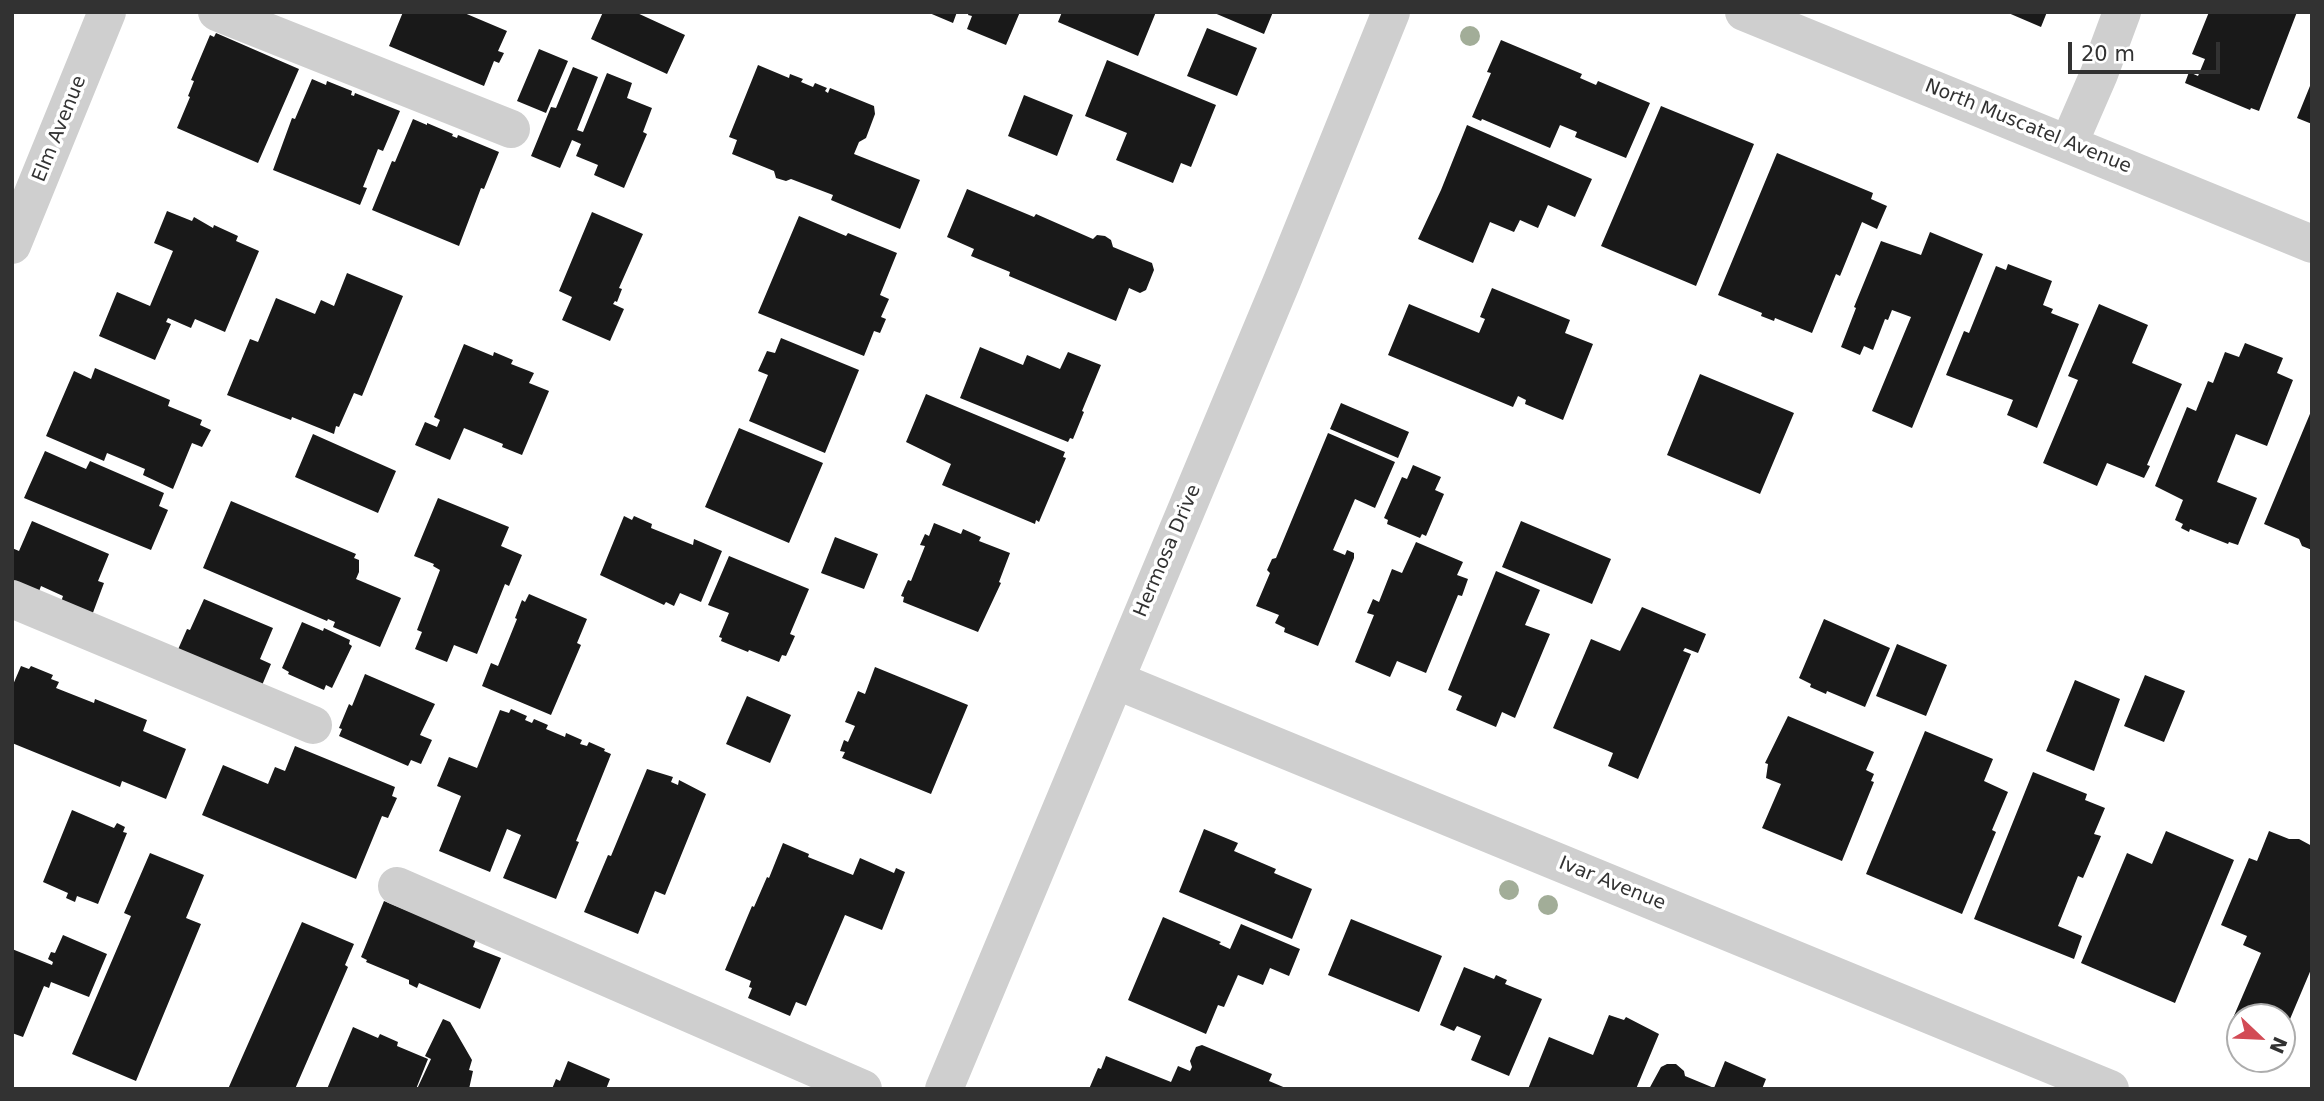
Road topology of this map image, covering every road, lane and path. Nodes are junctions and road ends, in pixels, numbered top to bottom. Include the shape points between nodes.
1 (107, 12) edge
2 (217, 12) edge
3 (1391, 12) edge
4 (1744, 12) edge
5 (2122, 12) edge
6 (511, 129) dead end
7 (2068, 143) junction
8 (2312, 244) edge
9 (12, 246) edge
10 (12, 599) edge
11 (1115, 680) junction
12 (313, 725) dead end
13 (397, 886) dead end
14 (863, 1089) edge
15 (944, 1089) edge
16 (2110, 1089) edge

1 - 9 street, Elm Avenue
2 - 6 street
3 - 11 street, Hermosa Drive
4 - 7 street, North Muscatel Avenue
5 - 7 street
7 - 8 street, North Muscatel Avenue
10 - 12 street
11 - 15 street, Hermosa Drive
11 - 16 street, Ivar Avenue
13 - 14 street

